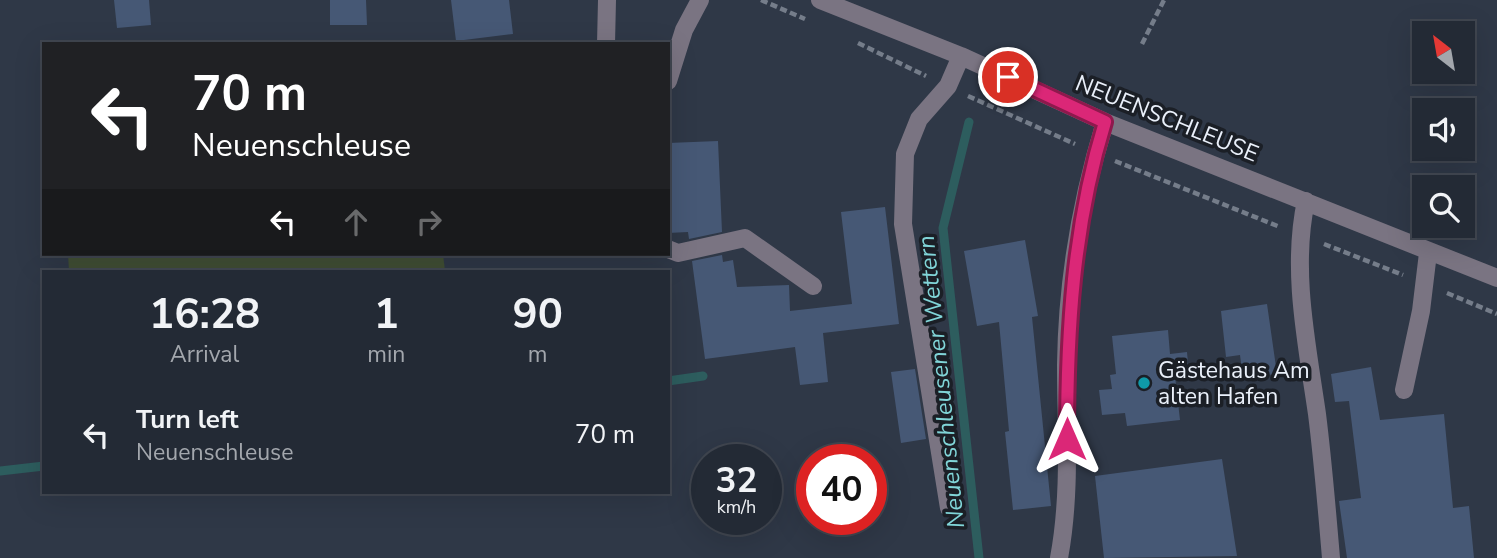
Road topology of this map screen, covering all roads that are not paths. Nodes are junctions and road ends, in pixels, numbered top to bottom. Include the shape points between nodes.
1 (607, 0) edge
2 (700, 0) edge
3 (820, 0) edge
4 (844, 5) edge
5 (606, 42) edge
6 (961, 56) junction
7 (670, 75) edge
8 (1105, 122) junction
9 (1306, 201) junction
10 (670, 250) edge
11 (1428, 253) junction
12 (1497, 278) edge
13 (813, 286) dead end
14 (1404, 390) dead end
15 (950, 508) dead end
16 (1059, 558) edge
17 (1331, 558) edge

1 - 5 street
2 - 7 street via 684,30
3 - 4 street, NEUENSCHLEUSE
4 - 6 street, NEUENSCHLEUSE
6 - 8 street, NEUENSCHLEUSE
6 - 15 street via 948,86 919,119 905,154 903,224
8 - 9 street, NEUENSCHLEUSE
8 - 16 street via 1076,245 1066,362 1067,491
9 - 11 street, NEUENSCHLEUSE
9 - 17 street via 1299,234 1304,321
10 - 13 street via 678,253 745,238
11 - 12 street, NEUENSCHLEUSE
11 - 14 street

